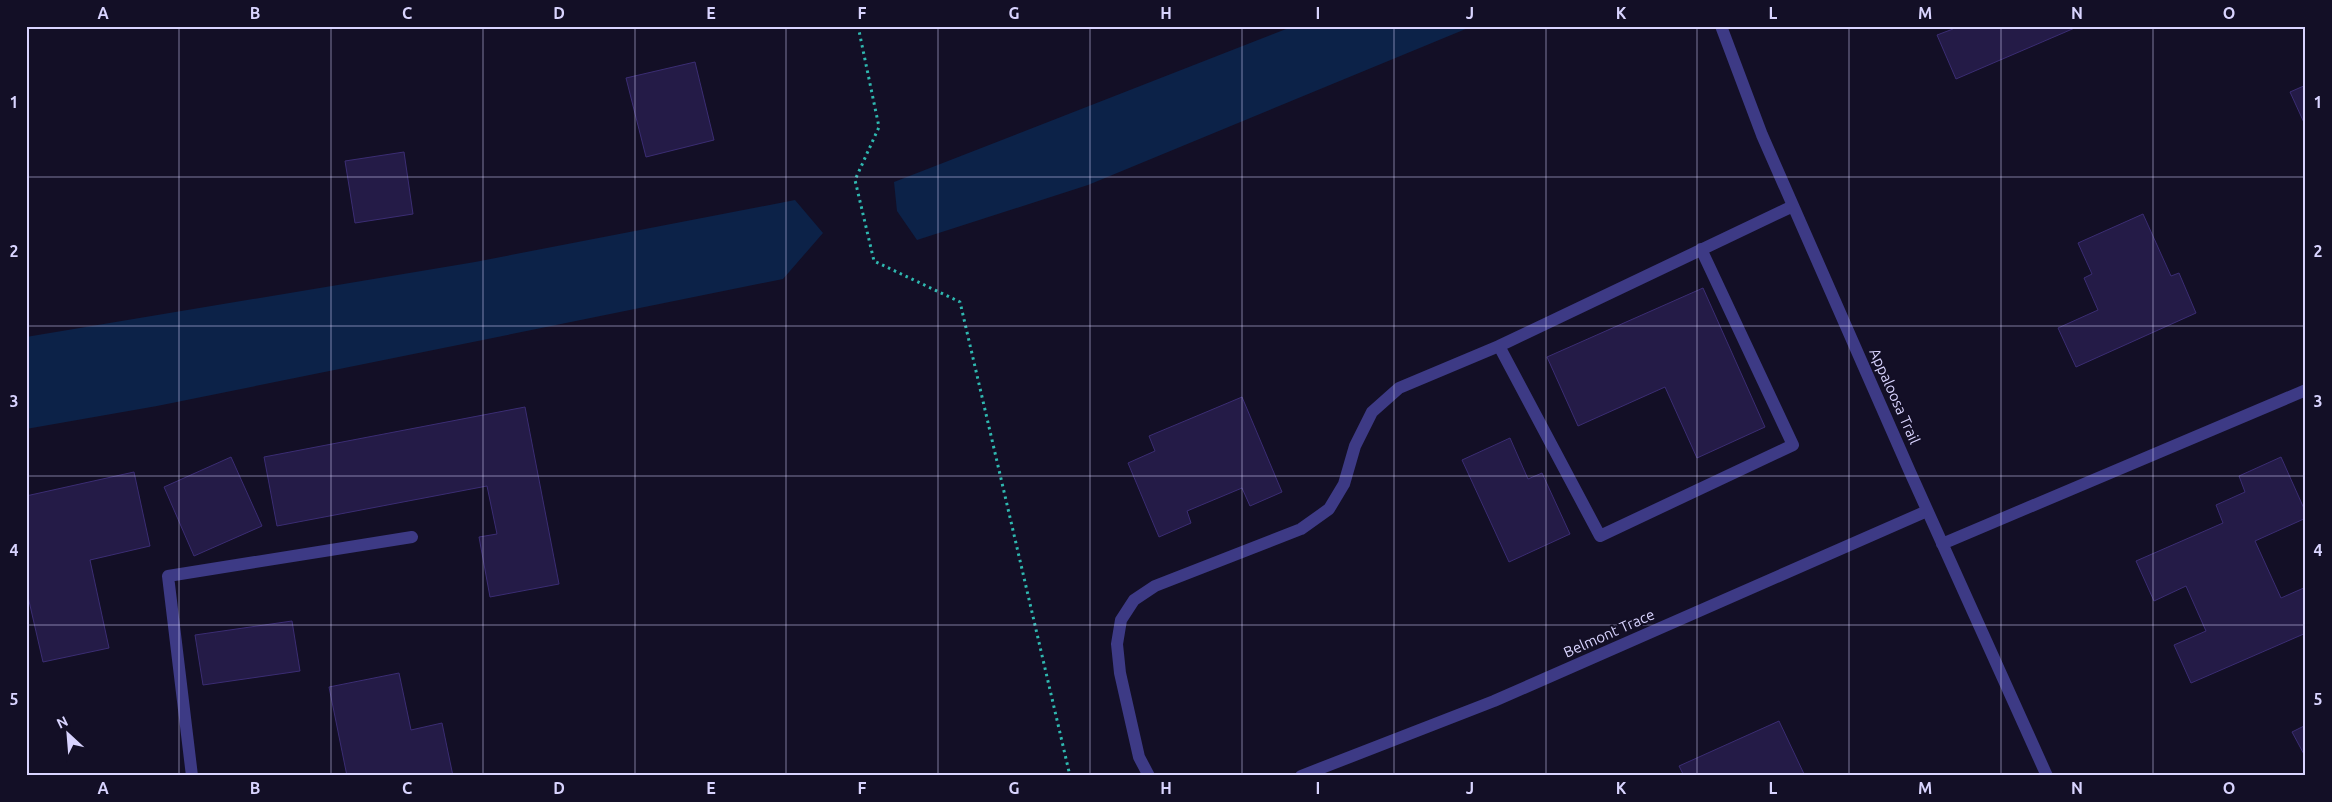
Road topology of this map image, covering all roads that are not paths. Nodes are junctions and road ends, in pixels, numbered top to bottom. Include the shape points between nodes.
1 (1721, 26) edge
2 (1794, 206) junction
3 (1701, 249) junction
4 (1499, 346) junction
5 (2306, 390) edge
6 (1928, 511) junction
7 (412, 537) dead end
8 (1942, 544) junction
9 (192, 776) edge
10 (1149, 776) edge
11 (1301, 776) edge
12 (2047, 776) edge

1 - 2 street, Appaloosa Trail via 1762,135
2 - 3 street
2 - 6 street, Appaloosa Trail
3 - 4 street
3 - 4 street via 1793,445 1600,536
4 - 10 street via 1399,388 1372,412 1355,446 1344,484 1330,509 1301,529 1155,586 1134,600 1122,620 1116,644 1139,757
5 - 8 street
6 - 8 street, Appaloosa Trail
6 - 11 street, Belmont Trace via 1494,701
7 - 9 street via 168,576
8 - 12 street, Appaloosa Trail

